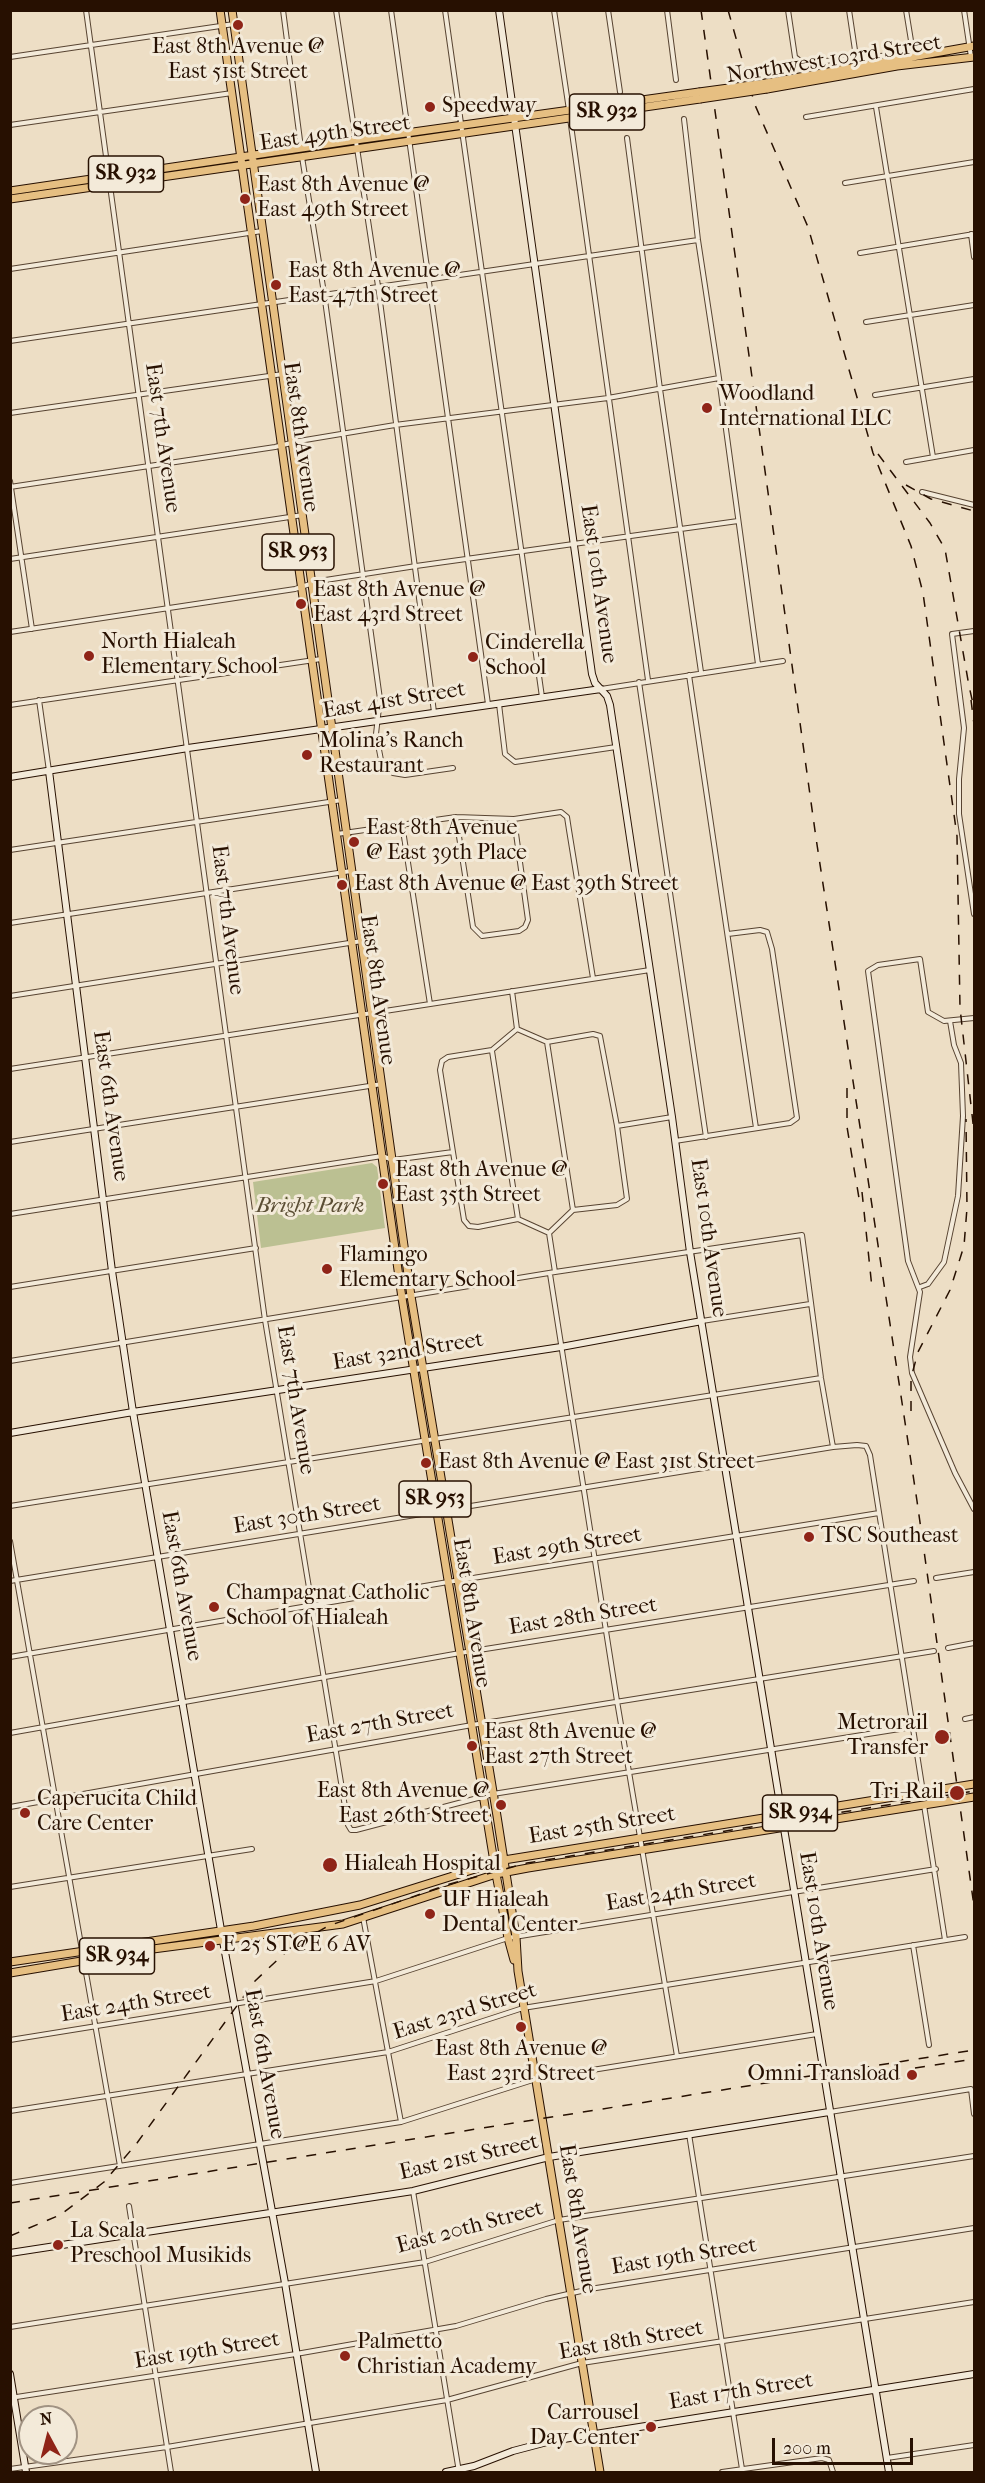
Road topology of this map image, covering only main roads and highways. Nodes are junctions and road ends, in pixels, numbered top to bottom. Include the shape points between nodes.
1 (220, 10) edge
2 (232, 10) edge
3 (972, 46) edge
4 (973, 57) edge
5 (766, 86) junction
6 (699, 96) joint
7 (569, 114) junction
8 (253, 156) junction
9 (242, 157) junction
10 (255, 164) junction
11 (243, 166) junction
12 (111, 180) junction
13 (10, 191) edge
14 (10, 199) edge
15 (975, 1784) edge
16 (975, 1797) edge
17 (868, 1802) junction
18 (870, 1814) junction
19 (504, 1860) junction
20 (495, 1862) junction
21 (506, 1872) junction
22 (496, 1874) junction
23 (10, 1962) edge
24 (518, 1971) junction
25 (10, 1972) edge
26 (600, 2472) edge

1 - 9 main road, East 8th Avenue / SR 953
2 - 8 main road, East 8th Avenue / SR 953
3 - 5 main road, Northwest 103rd Street / SR 932
4 - 5 main road, Northwest 103rd Street / SR 932
5 - 6 main road, Northwest 103rd Street / SR 932, bridge
6 - 7 main road, East 49th Street / SR 932
7 - 8 main road, East 49th Street / SR 932 via 514,117
7 - 10 main road, East 49th Street / SR 932 via 516,126
8 - 9 main road, East 49th Street / SR 932
8 - 10 main road, East 8th Avenue / SR 953
9 - 11 main road, East 8th Avenue / SR 953
9 - 12 main road, East 49th Street / SR 932
10 - 11 main road, East 49th Street / SR 932
10 - 19 main road, East 8th Avenue / SR 953 via 411,1296
11 - 12 main road, East 49th Street / SR 932
11 - 20 main road, East 8th Avenue / SR 953 via 402,1298
12 - 13 main road, East 49th Street / SR 932
12 - 14 main road, East 49th Street / SR 932
15 - 17 main road, East 25th Street / SR 934
16 - 18 main road, SR 934
17 - 18 main road
17 - 19 main road, East 25th Street / SR 934
18 - 21 main road, SR 934
19 - 20 main road, East 25th Street / SR 934
19 - 21 main road, East 8th Avenue / SR 953
20 - 22 main road, East 8th Avenue / SR 953
20 - 23 main road, East 25th Street / SR 934 via 360,1905 254,1926
21 - 22 main road, SR 934
21 - 24 main road, East 8th Avenue / SR 953
22 - 24 main road, East 8th Avenue / SR 953
22 - 25 main road, SR 934 via 325,1927
24 - 26 main road, East 8th Avenue / SR 953

